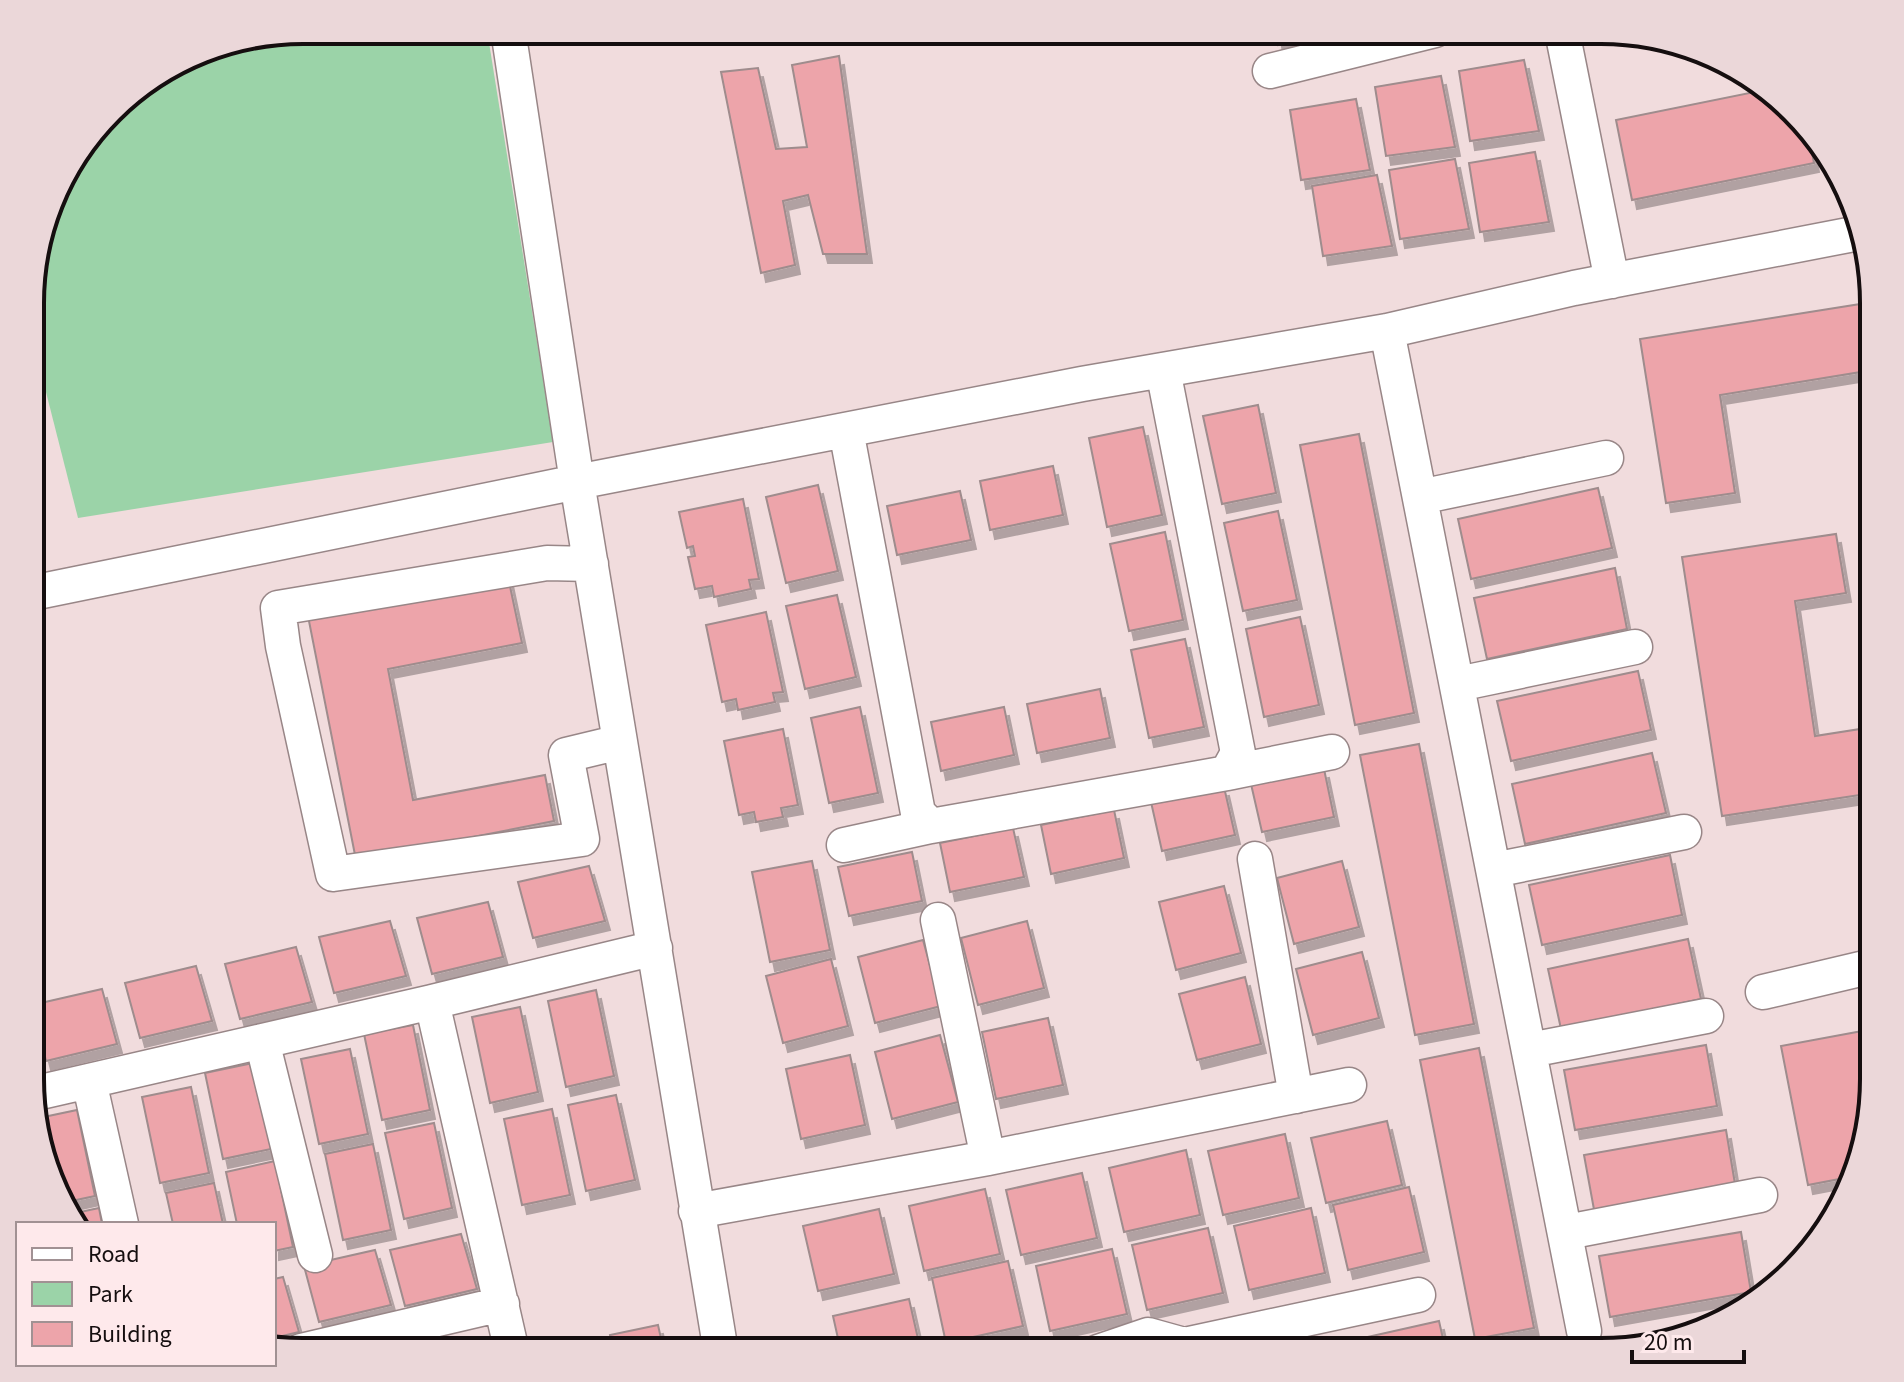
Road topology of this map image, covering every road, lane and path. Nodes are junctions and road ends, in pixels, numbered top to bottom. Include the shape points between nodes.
1 (510, 45) edge
2 (1375, 45) edge
3 (1565, 45) edge
4 (1270, 71) dead end
5 (1851, 235) edge
6 (1612, 281) junction
7 (1387, 331) junction
8 (1163, 370) junction
9 (846, 430) junction
10 (1606, 458) dead end
11 (577, 482) junction
12 (1420, 497) junction
13 (591, 564) junction
14 (44, 590) edge
15 (1635, 647) dead end
16 (1458, 684) junction
17 (620, 742) junction
18 (1332, 752) dead end
19 (1227, 773) junction
20 (931, 826) junction
21 (1684, 832) dead end
22 (844, 845) dead end
23 (1255, 859) dead end
24 (1494, 870) junction
25 (938, 920) dead end
26 (655, 948) junction
27 (1859, 969) edge
28 (1763, 992) dead end
29 (432, 1002) junction
30 (1706, 1016) dead end
31 (262, 1041) junction
32 (1530, 1050) junction
33 (89, 1081) junction
34 (1349, 1085) dead end
35 (45, 1091) edge
36 (1296, 1096) junction
37 (988, 1158) junction
38 (1760, 1195) dead end
39 (696, 1211) junction
40 (121, 1222) edge
41 (1567, 1232) junction
42 (315, 1255) dead end
43 (1418, 1295) dead end
44 (502, 1304) junction
45 (1584, 1331) dead end
46 (361, 1337) edge
47 (509, 1337) edge
48 (718, 1337) edge
49 (1231, 1338) edge

1 - 11 street
2 - 4 street
3 - 6 street
5 - 6 street
6 - 7 street
7 - 8 street
7 - 12 street
8 - 9 street
8 - 19 street via 1238,753
9 - 11 street
9 - 20 street via 918,813
10 - 12 street
11 - 13 street
11 - 14 street
12 - 16 street
13 - 17 street
13 - 17 street via 547,563 278,608 283,646 333,874 582,839 566,755
15 - 16 street
16 - 24 street
17 - 26 street
18 - 19 street
19 - 20 street
20 - 22 street
21 - 24 street
23 - 36 street
24 - 32 street
25 - 37 street
26 - 29 street
26 - 39 street
27 - 28 street
29 - 31 street
29 - 44 street
30 - 32 street
31 - 33 street
31 - 42 street
32 - 41 street
33 - 35 street
33 - 40 street
34 - 36 street
36 - 37 street
37 - 39 street
38 - 41 street
39 - 48 street
41 - 45 street
43 - 49 street
44 - 46 street
44 - 47 street

